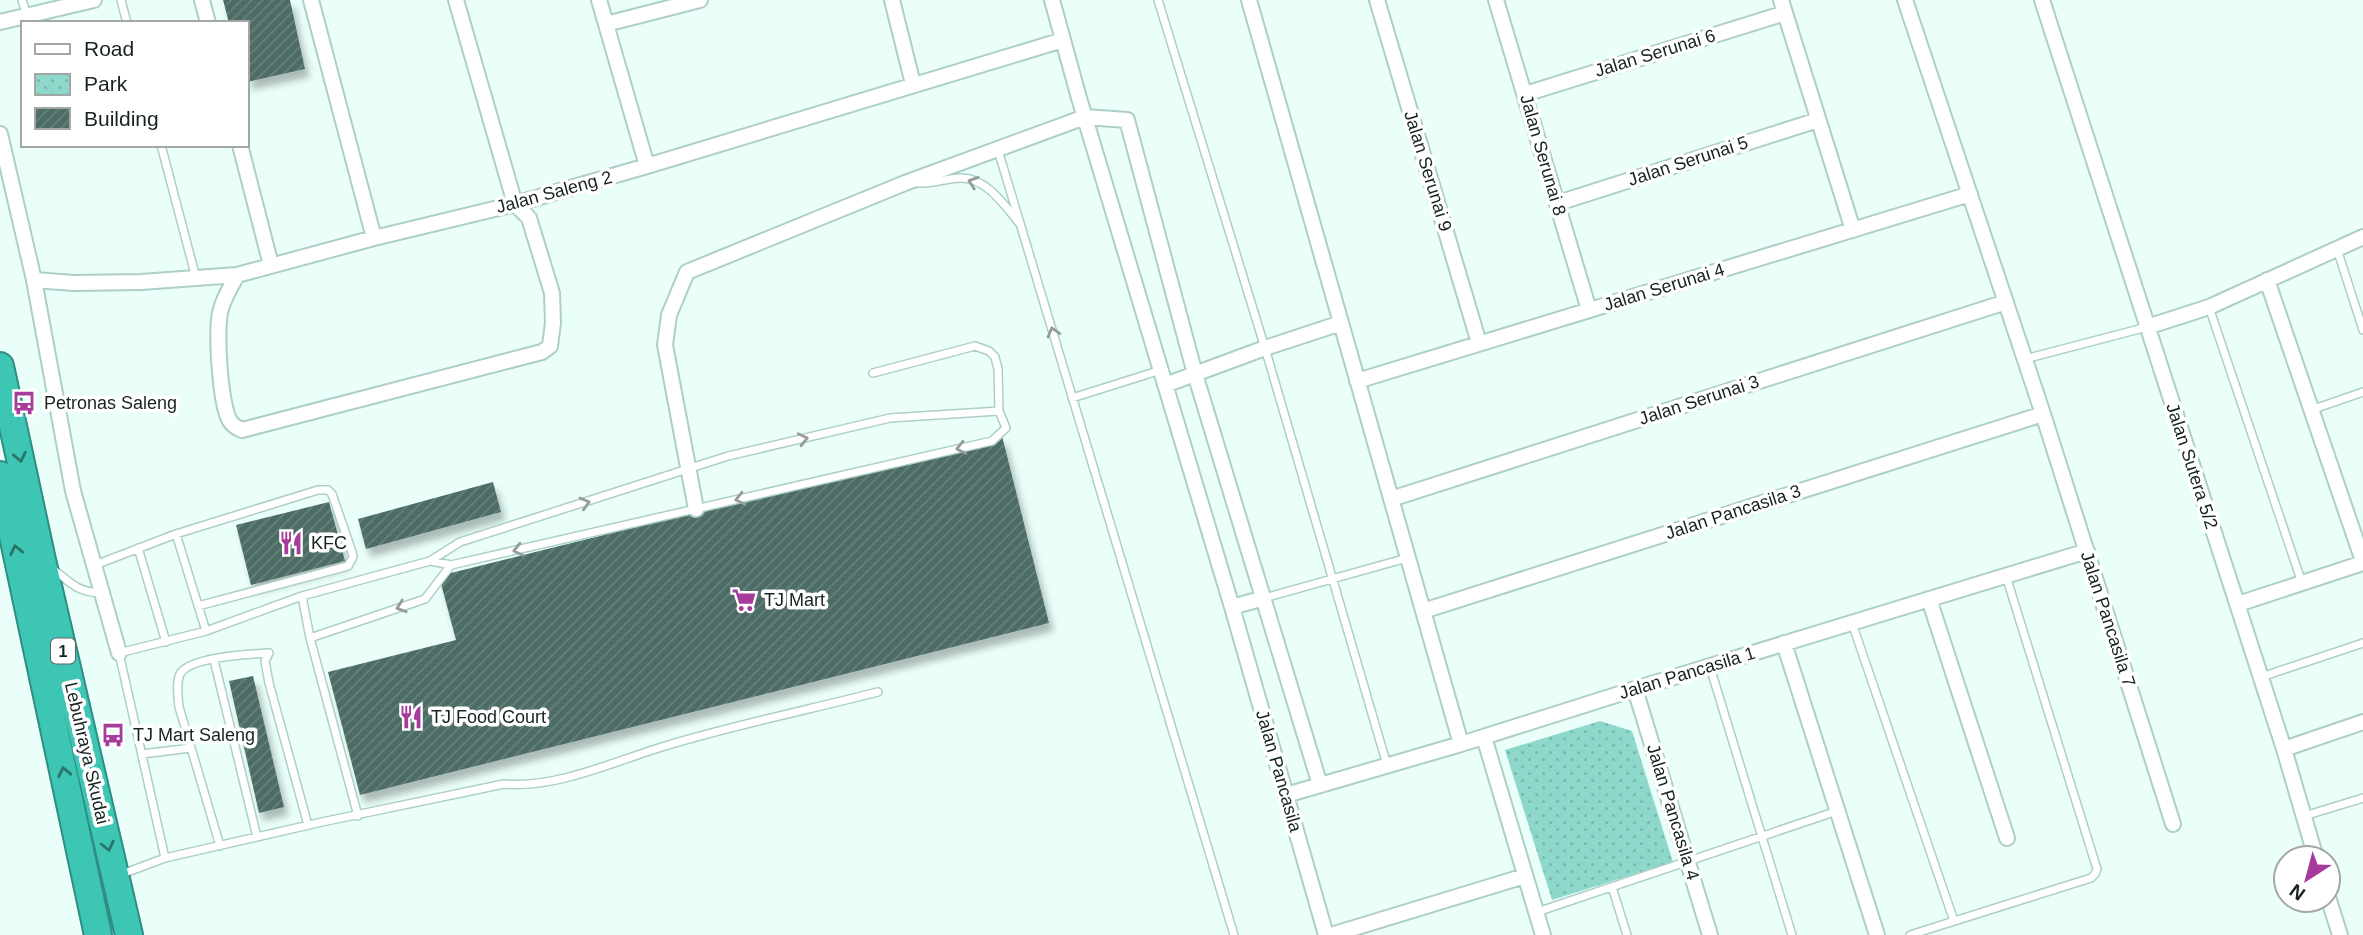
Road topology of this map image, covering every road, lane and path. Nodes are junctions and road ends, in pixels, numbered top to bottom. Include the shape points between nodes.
1 (22, 0) edge
2 (94, 0) edge
3 (121, 0) edge
4 (202, 0) edge
5 (311, 0) edge
6 (456, 0) edge
7 (599, 0) edge
8 (701, 0) edge
9 (892, 0) edge
10 (1052, 0) edge
11 (1158, 0) edge
12 (1249, 0) edge
13 (1377, 0) edge
14 (1496, 0) edge
15 (1905, 0) edge
16 (2042, 0) edge
17 (1783, 6) edge
18 (27, 16) junction
19 (126, 21) edge
20 (207, 21) edge
21 (0, 22) edge
22 (606, 24) junction
23 (1063, 40) junction
24 (913, 84) junction
25 (1525, 94) junction
26 (1085, 117) junction
27 (1818, 120) junction
28 (0, 134) edge
29 (161, 147) edge
30 (241, 147) edge
31 (998, 150) junction
32 (647, 166) junction
33 (905, 183) junction
34 (1970, 194) junction
35 (1558, 202) junction
36 (515, 204) junction
37 (1023, 227) junction
38 (1853, 230) junction
39 (2363, 237) edge
40 (374, 238) junction
41 (2336, 249) junction
42 (271, 265) junction
43 (237, 275) junction
44 (196, 278) junction
45 (34, 280) junction
46 (2267, 280) junction
47 (2006, 302) junction
48 (2209, 307) junction
49 (1589, 310) junction
50 (1341, 323) junction
51 (2147, 327) junction
52 (2363, 330) edge
53 (1479, 343) junction
54 (1265, 348) junction
55 (2025, 359) junction
56 (0, 366) edge
57 (1161, 370) junction
58 (873, 373) dead end
59 (1195, 374) junction
60 (1357, 381) junction
61 (1166, 385) junction
62 (2363, 392) edge
63 (1072, 398) junction
64 (2312, 410) junction
65 (999, 411) junction
66 (2043, 414) junction
67 (689, 470) junction
68 (0, 475) edge
69 (1391, 499) junction
70 (696, 509) junction
71 (176, 534) junction
72 (138, 548) junction
73 (2087, 551) junction
74 (1408, 558) junction
75 (42, 560) junction
76 (430, 561) junction
77 (2363, 562) edge
78 (94, 565) junction
79 (451, 565) junction
80 (2006, 576) junction
81 (1334, 579) junction
82 (2302, 583) junction
83 (102, 593) junction
84 (302, 596) junction
85 (1264, 598) junction
86 (1929, 599) junction
87 (2238, 604) junction
88 (198, 607) junction
89 (1232, 607) junction
90 (1423, 611) junction
91 (1852, 623) junction
92 (206, 631) junction
93 (310, 638) junction
94 (166, 642) junction
95 (1784, 643) junction
96 (2363, 643) edge
97 (120, 653) junction
98 (214, 660) junction
99 (1710, 666) junction
100 (2261, 677) junction
101 (1635, 689) junction
102 (878, 692) dead end
103 (2363, 722) edge
104 (1484, 737) junction
105 (1461, 744) junction
106 (191, 748) junction
107 (2284, 749) junction
108 (142, 754) junction
109 (1387, 766) junction
110 (1320, 785) junction
111 (1286, 795) junction
112 (2363, 798) edge
113 (1837, 811) junction
114 (358, 816) junction
115 (2304, 817) junction
116 (2173, 824) dead end
117 (308, 825) junction
118 (1763, 836) junction
119 (257, 837) junction
120 (2007, 838) dead end
121 (2312, 844) edge
122 (220, 846) junction
123 (165, 858) junction
124 (1688, 861) junction
125 (1525, 876) junction
126 (115, 877) junction
127 (1612, 887) junction
128 (1536, 912) junction
129 (2333, 914) edge
130 (1954, 921) junction
131 (99, 935) edge
132 (129, 935) edge
133 (1234, 935) edge
134 (1329, 935) edge
135 (1542, 935) edge
136 (1627, 935) edge
137 (1710, 935) edge
138 (1792, 935) edge
139 (1877, 935) edge
140 (1910, 935) edge
141 (2340, 935) edge

1 - 18 lane
2 - 18 street
3 - 19 lane
4 - 20 street
5 - 40 street
6 - 36 street
7 - 22 street
8 - 22 street
9 - 24 street
10 - 23 street, Jalan Pancasila
11 - 54 lane
12 - 50 street
13 - 53 street, Jalan Serunai 9
14 - 25 street, Jalan Serunai 8
15 - 34 street, Jalan Pancasila 7
16 - 51 street, Jalan Sutera 5/2
17 - 25 street, Jalan Serunai 6
17 - 27 street
18 - 21 street
22 - 32 street
23 - 24 street, Jalan Saleng 2
23 - 26 street, Jalan Pancasila
24 - 32 street, Jalan Saleng 2
25 - 35 street, Jalan Serunai 8
26 - 31 street
26 - 57 street, Jalan Pancasila
26 - 59 street via 1127,120
27 - 35 street, Jalan Serunai 5
27 - 38 street
28 - 45 street
29 - 44 lane
30 - 42 street
31 - 33 street
31 - 37 lane
32 - 36 street, Jalan Saleng 2
37 -> 33 lane via 985,186 964,177
33 - 67 street via 687,272 668,315 665,345
34 - 38 street, Jalan Serunai 4
34 - 47 street, Jalan Pancasila 7
35 - 49 street, Jalan Serunai 8
36 - 40 street, Jalan Saleng 2
36 - 43 street via 528,218 552,293 547,350 250,430 230,422 219,361 220,309
63 -> 37 lane
38 - 49 street, Jalan Serunai 4
39 - 41 street
40 - 42 street, Jalan Saleng 2
41 - 46 street
41 - 52 lane
42 - 43 street, Jalan Saleng 2
43 - 44 street, Jalan Saleng 2
44 - 45 street, Jalan Saleng 2
45 - 78 street via 73,491
46 - 48 street
46 - 64 street
47 - 55 street, Jalan Pancasila 7
47 - 69 street, Jalan Serunai 3
48 - 51 street
48 - 82 lane
49 - 53 street, Jalan Serunai 4
50 - 54 street
50 - 60 street
51 - 55 lane
51 - 87 street, Jalan Sutera 5/2
53 - 60 street, Jalan Serunai 4
54 - 59 street
54 - 81 lane
55 - 66 street, Jalan Pancasila 7
56 -> 75 highway, Lebuhraya Skudai / 1
57 - 61 street, Jalan Pancasila
57 - 63 lane
58 - 65 lane via 975,346 995,357
59 - 61 street
59 - 85 street
60 - 69 street
61 - 89 street, Jalan Pancasila
62 - 64 lane
63 - 133 lane
64 - 77 street
67 -> 65 lane via 728,456 890,418
65 -> 70 lane via 1006,428 992,440
66 - 73 street, Jalan Pancasila 7
66 - 90 street, Jalan Pancasila 3
67 - 70 street
76 -> 67 lane via 460,542
131 -> 68 highway, Lebuhraya Skudai / 1
69 - 74 street
70 -> 79 lane
71 - 72 lane
71 - 88 lane
71 - 88 lane via 323,489 334,498 352,552 351,562 343,569
72 - 78 lane
72 - 94 lane
73 - 80 street, Jalan Pancasila 1
73 - 116 street, Jalan Pancasila 7
74 - 81 lane
74 - 90 street
75 - 83 lane via 79,590
75 -> 126 highway, Lebuhraya Skudai / 1
76 - 79 lane
76 - 84 lane
77 - 82 street
78 - 83 street
79 -> 93 lane via 425,599
80 - 86 street, Jalan Pancasila 1
80 - 130 lane via 2096,869 2091,878
81 - 85 lane
81 - 109 lane
82 - 87 street
83 - 97 street
84 - 92 lane
84 - 93 lane
85 - 89 street
85 - 110 street
86 - 91 street, Jalan Pancasila 1
86 - 120 street
87 - 100 street, Jalan Sutera 5/2
88 - 92 lane
89 - 111 street, Jalan Pancasila
90 - 105 street
91 - 95 street, Jalan Pancasila 1
91 - 130 lane
92 - 94 lane
93 - 114 lane
94 - 97 lane
95 - 99 street, Jalan Pancasila 1
95 - 113 street
96 - 100 lane
97 - 108 lane
98 - 106 lane via 186,668 179,678 179,707
98 - 117 lane via 269,653 265,661 269,683
98 - 119 lane
99 - 101 street, Jalan Pancasila 1
99 - 118 lane
100 - 107 street, Jalan Sutera 5/2
101 - 104 street, Jalan Pancasila 1
101 - 124 street, Jalan Pancasila 4
102 - 114 lane via 527,786 504,784
103 - 107 street
104 - 105 street, Jalan Pancasila 1
104 - 125 street
105 - 109 street, Jalan Pancasila 1
106 - 108 lane
106 - 122 lane
107 - 115 street, Jalan Sutera 5/2
108 - 123 lane
109 - 110 street, Jalan Pancasila 1
110 - 111 street, Jalan Pancasila 1
111 - 134 street, Jalan Pancasila
112 - 115 lane
113 - 118 lane
113 - 139 street
114 - 117 lane
115 - 121 street, Jalan Sutera 5/2
117 - 119 lane
118 - 124 lane
118 - 138 lane
119 - 122 lane
122 - 123 lane
123 - 126 lane
124 - 127 lane
124 - 137 street, Jalan Pancasila 4
125 - 128 street
125 - 134 street
126 - 132 highway, Lebuhraya Skudai / 1
127 - 128 lane
127 - 136 lane
128 - 135 street
129 - 141 street
130 - 140 lane

